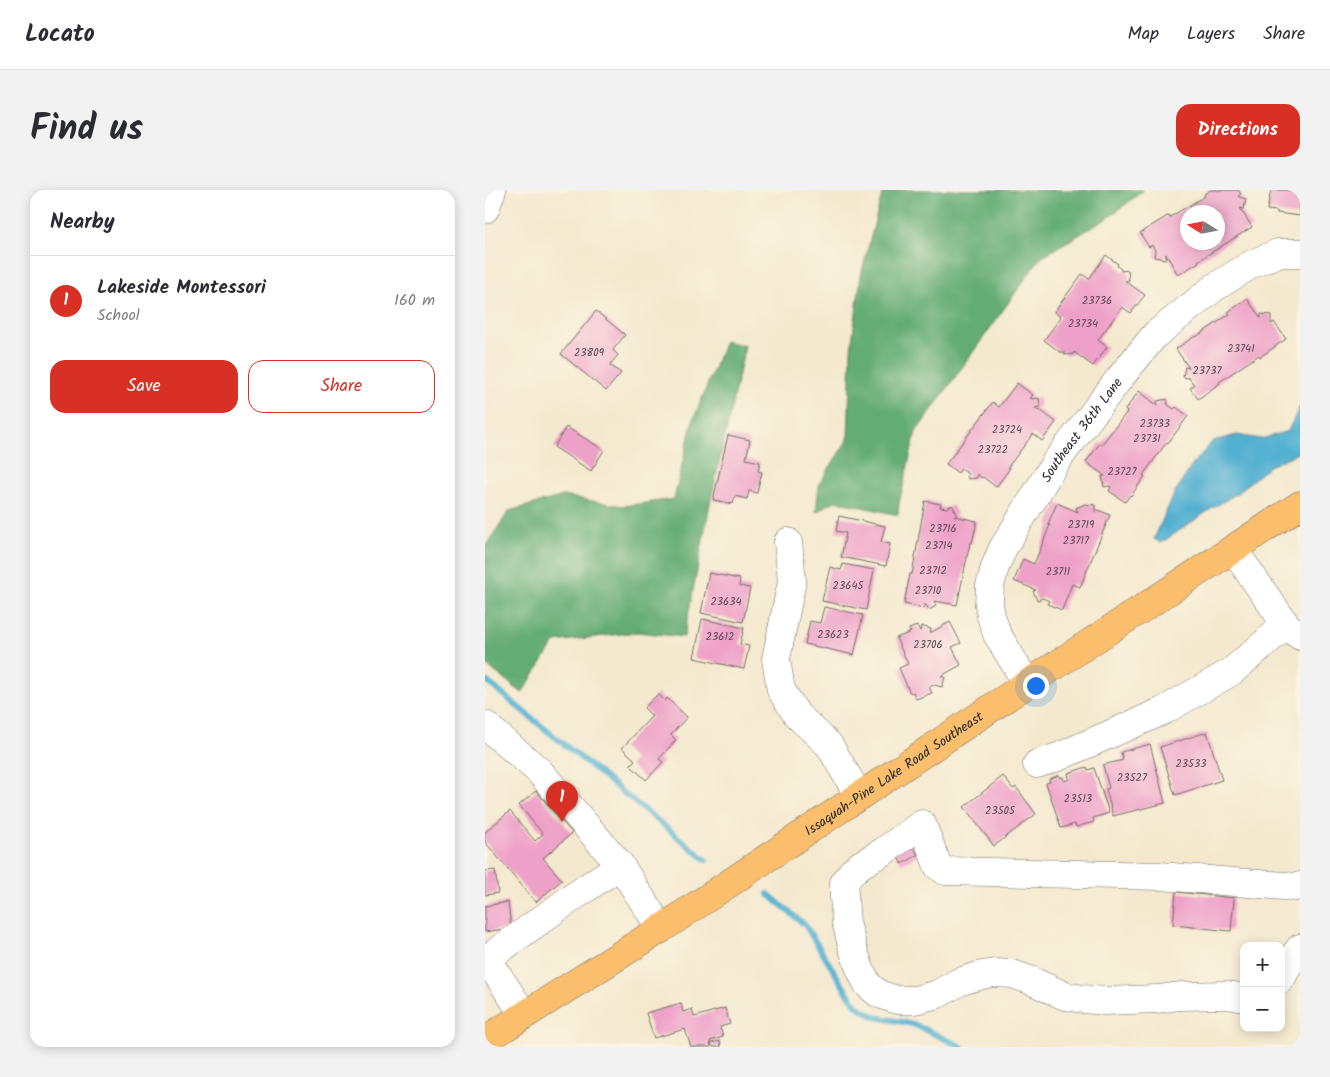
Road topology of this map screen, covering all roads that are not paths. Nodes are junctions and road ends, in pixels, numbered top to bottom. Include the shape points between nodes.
1 (492, 190) edge
2 (485, 209) edge
3 (1300, 253) edge
4 (1300, 504) edge
5 (788, 542) dead end
6 (1233, 549) junction
7 (1293, 630) edge
8 (1027, 684) junction
9 (485, 725) edge
10 (1037, 764) dead end
11 (859, 796) junction
12 (621, 864) junction
13 (1300, 886) edge
14 (661, 929) junction
15 (1300, 948) edge
16 (486, 960) edge
17 (1285, 971) edge
18 (1240, 997) edge
19 (524, 1015) junction
20 (485, 1040) edge

1 - 2 street
3 - 8 street, Southeast 36th Lane via 1278,253 1252,264 1215,287 1155,335 1055,463 1003,548 990,586 989,604 997,634
4 - 6 main road, Issaquah-Pine Lake Road Southeast
5 - 11 street via 792,581 776,659 781,690 797,715 829,745
6 - 7 street
6 - 8 main road, Issaquah-Pine Lake Road Southeast
7 - 10 street via 1231,672 1163,711
8 - 11 main road, Issaquah-Pine Lake Road Southeast
9 - 12 street via 539,771
11 - 14 main road, Issaquah-Pine Lake Road Southeast
12 - 14 street
12 - 16 street
13 - 18 street via 1161,876 945,871 938,866 922,824 861,865 844,884 846,922 860,969 873,990 897,1000 915,1000 938,994 959,982 995,973 1012,974 1065,996 1083,999
14 - 19 main road, Issaquah-Pine Lake Road Southeast
15 - 17 street
16 - 19 street
19 - 20 main road, Issaquah-Pine Lake Road Southeast

